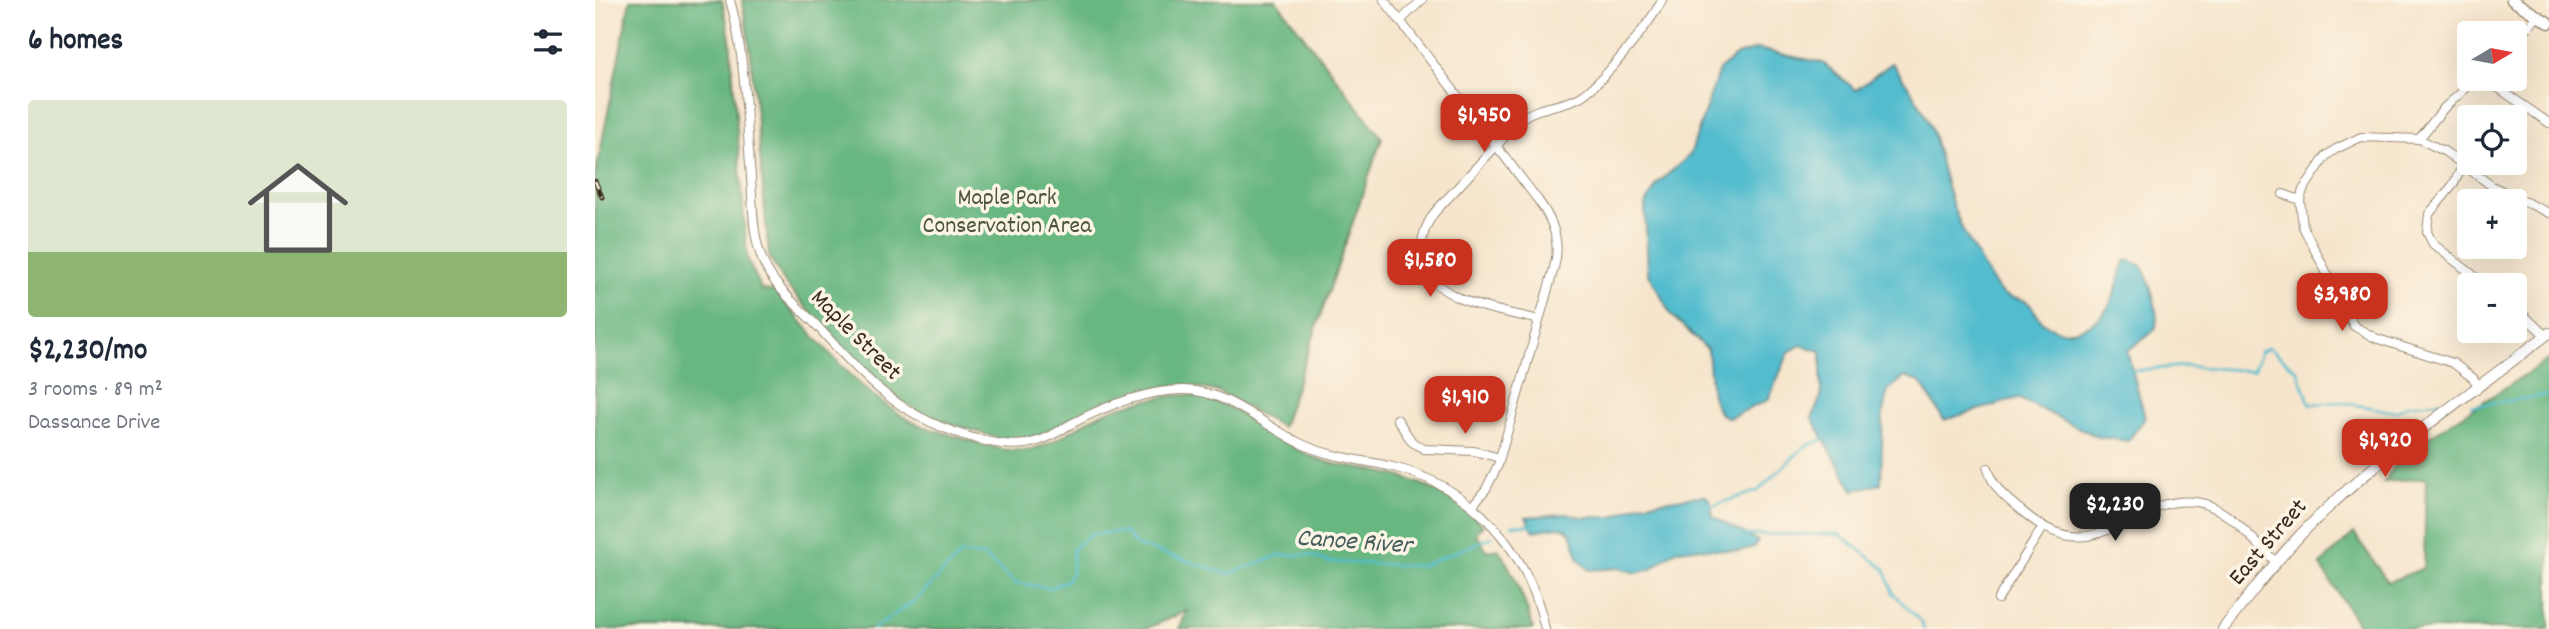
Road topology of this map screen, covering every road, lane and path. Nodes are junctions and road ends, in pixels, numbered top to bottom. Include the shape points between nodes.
1 (730, 0) edge
2 (1384, 0) edge
3 (1422, 0) edge
4 (1663, 0) edge
5 (2512, 0) edge
6 (2538, 16) junction
7 (1400, 21) junction
8 (2549, 23) edge
9 (2527, 28) edge
10 (2463, 91) edge
11 (2502, 91) edge
12 (2549, 123) edge
13 (2420, 139) junction
14 (1496, 146) junction
15 (2457, 161) edge
16 (2458, 175) edge
17 (2477, 175) edge
18 (2283, 194) dead end
19 (2301, 200) junction
20 (2549, 213) edge
21 (2470, 273) edge
22 (2527, 317) edge
23 (1539, 320) junction
24 (2548, 334) edge
25 (2479, 387) junction
26 (1397, 419) dead end
27 (1500, 458) junction
28 (1988, 468) dead end
29 (1472, 506) junction
30 (2042, 528) junction
31 (2276, 562) junction
32 (1998, 599) dead end
33 (1545, 629) edge
34 (2223, 629) edge

1 - 29 street, Maple Street via 742,66 756,234 764,263 788,298 866,380 905,409 950,431 1017,446 1038,442 1118,402 1171,391 1202,392 1308,446 1420,476
2 - 7 street
3 - 7 street
4 - 14 street via 1594,87 1575,99 1529,113
5 - 6 main road
6 - 8 main road
6 - 9 street
7 - 14 street
10 - 13 street
11 - 12 street
13 - 15 street
13 - 19 street via 2361,138 2344,144 2326,156
14 - 23 street via 1548,214 1555,231 1557,259
14 - 23 street via 1427,225 1423,262 1432,281 1443,290
16 - 21 street via 2429,214 2427,232 2433,244
17 - 20 street
18 - 19 street
19 - 25 street via 2303,227 2354,326 2375,338 2453,363
22 - 24 street
23 - 27 street
24 - 25 street, East Street
25 - 31 street, East Street via 2339,498
26 - 27 street via 1412,442 1424,450 1474,451
27 - 29 street via 1493,478
28 - 30 street via 1996,488
29 - 33 street, Maple Street via 1524,567
30 - 31 street via 2080,537 2105,532 2168,504 2197,502 2223,513
30 - 32 street
31 - 34 street, East Street

